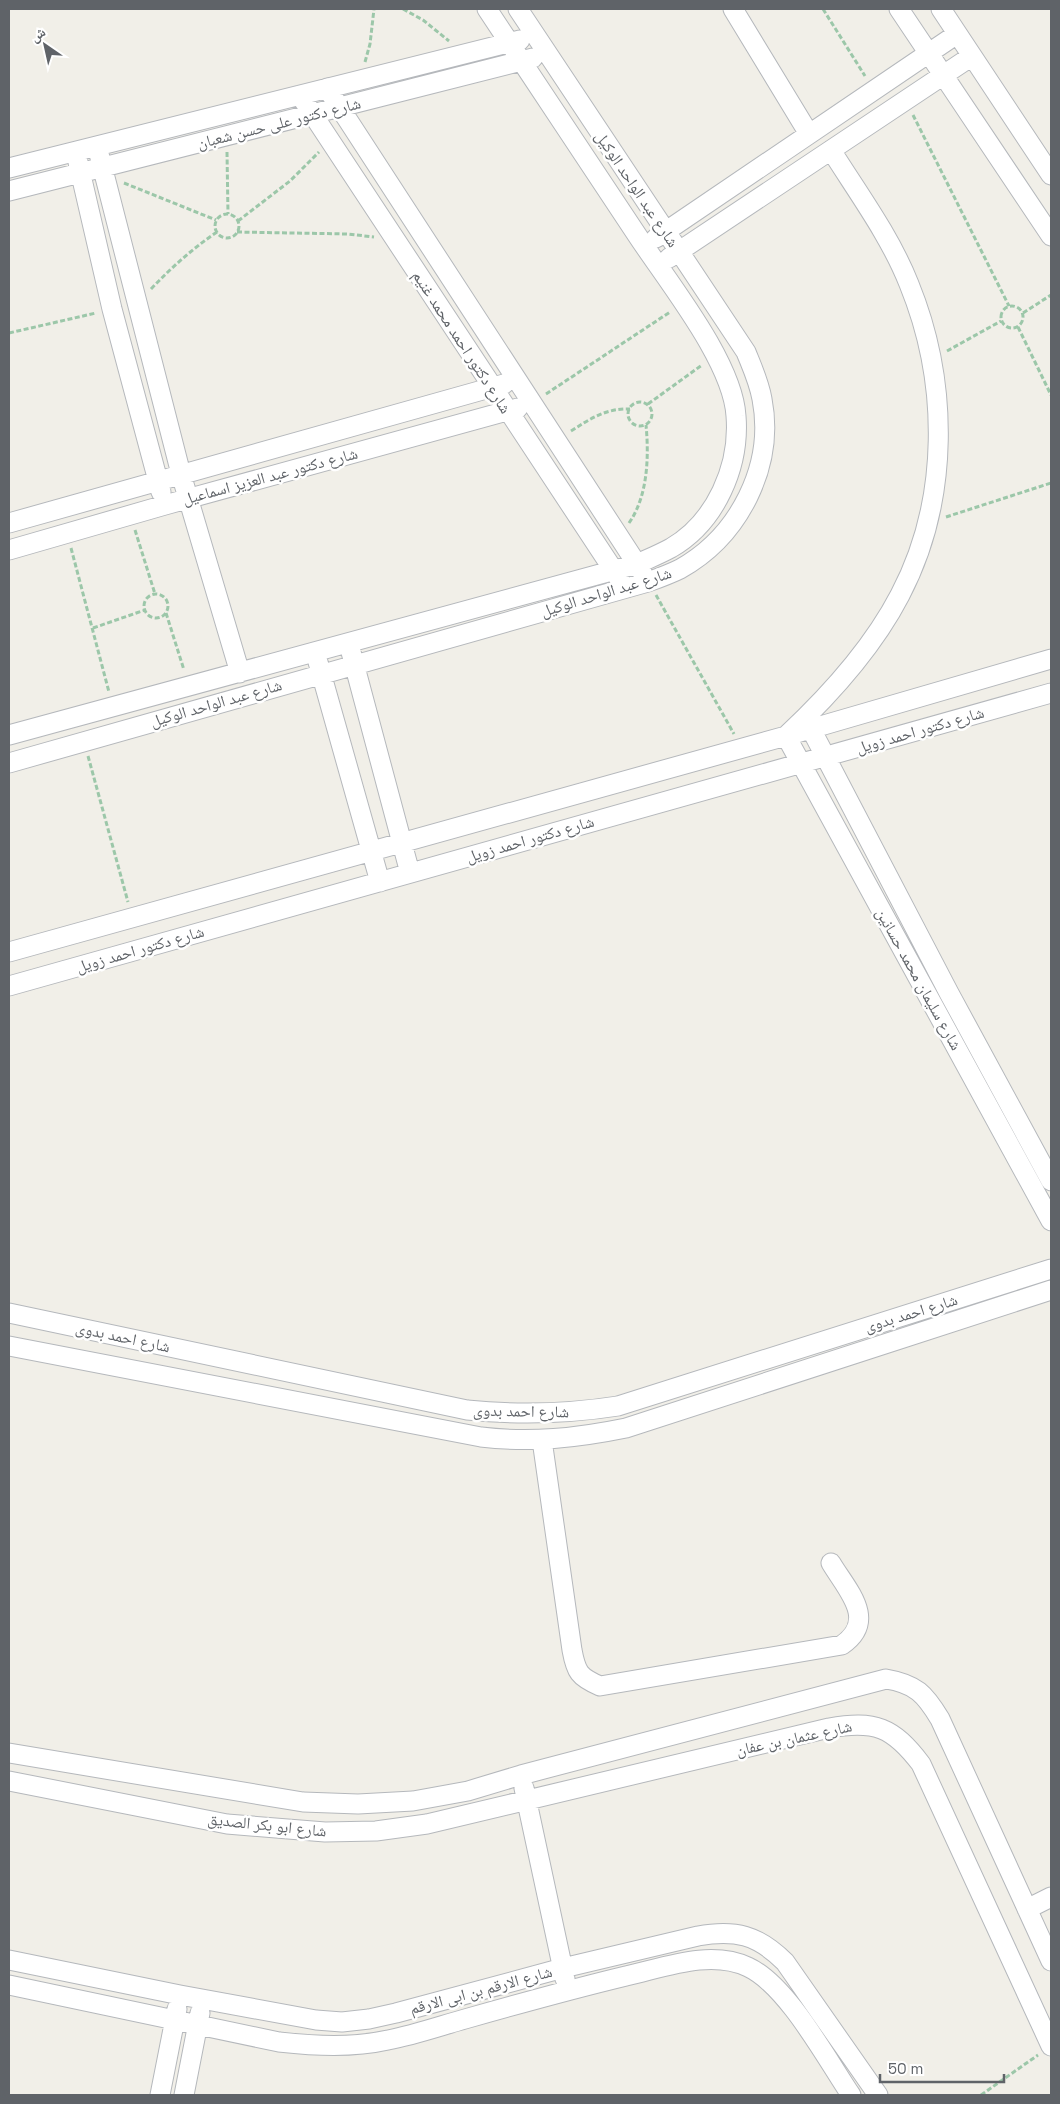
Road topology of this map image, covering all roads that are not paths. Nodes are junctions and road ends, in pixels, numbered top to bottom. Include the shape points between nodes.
1 (487, 9) edge
2 (518, 9) edge
3 (733, 9) edge
4 (899, 9) edge
5 (941, 9) edge
6 (957, 34) junction
7 (536, 36) junction
8 (509, 42) junction
9 (929, 53) junction
10 (549, 55) junction
11 (972, 56) junction
12 (522, 61) junction
13 (943, 75) junction
14 (327, 88) junction
15 (300, 95) junction
16 (340, 107) junction
17 (312, 114) junction
18 (809, 134) junction
19 (97, 146) junction
20 (831, 150) junction
21 (76, 151) junction
22 (9, 168) edge
23 (103, 171) junction
24 (81, 173) junction
25 (1051, 175) edge
26 (9, 191) edge
27 (666, 231) junction
28 (1051, 236) edge
29 (644, 246) junction
30 (679, 251) junction
31 (658, 265) junction
32 (517, 380) junction
33 (492, 387) junction
34 (532, 403) junction
35 (508, 411) junction
36 (180, 474) junction
37 (158, 481) junction
38 (187, 498) junction
39 (165, 504) junction
40 (9, 523) edge
41 (9, 550) edge
42 (637, 564) junction
43 (614, 570) junction
44 (648, 582) junction
45 (625, 588) junction
46 (348, 642) junction
47 (315, 651) junction
48 (1051, 659) edge
49 (354, 664) junction
50 (321, 673) junction
51 (240, 674) junction
52 (1051, 693) edge
53 (811, 729) junction
54 (9, 736) edge
55 (786, 736) junction
56 (825, 756) junction
57 (800, 762) junction
58 (9, 763) edge
59 (402, 843) junction
60 (371, 851) junction
61 (410, 873) junction
62 (380, 882) junction
63 (9, 952) edge
64 (9, 986) edge
65 (1051, 1181) edge
66 (1051, 1221) edge
67 (1051, 1269) edge
68 (1051, 1290) edge
69 (9, 1313) edge
70 (9, 1346) edge
71 (542, 1440) junction
72 (831, 1563) dead end
73 (9, 1753) edge
74 (521, 1775) junction
75 (9, 1781) edge
76 (526, 1800) junction
77 (1051, 1897) edge
78 (1027, 1908) junction
79 (9, 1960) edge
80 (1051, 1961) edge
81 (563, 1968) junction
82 (9, 1985) edge
83 (568, 1990) junction
84 (180, 1995) junction
85 (203, 2000) junction
86 (175, 2020) junction
87 (198, 2024) junction
88 (1051, 2046) edge
89 (160, 2095) edge
90 (184, 2095) edge
91 (851, 2095) edge
92 (878, 2095) edge

1 - 8 street, شارع عبد الواحد الوكيل
2 - 7 street, شارع عبد الواحد الوكيل
3 - 18 street
4 - 9 street
5 - 6 street
6 - 9 street
6 - 11 street
7 - 8 street, شارع دكتور على حسن شعبان
7 - 10 street, شارع عبد الواحد الوكيل
8 - 12 street, شارع عبد الواحد الوكيل
8 - 14 street, شارع دكتور على حسن شعبان
9 - 13 street
9 - 18 street
10 - 12 street, شارع دكتور على حسن شعبان
10 - 27 street, شارع عبد الواحد الوكيل
11 - 13 street
11 - 25 street
12 - 16 street, شارع دكتور على حسن شعبان
12 - 29 street, شارع عبد الواحد الوكيل
13 - 20 street
13 - 28 street
14 - 15 street, شارع دكتور على حسن شعبان
14 - 16 street, شارع دكتور احمد محمد غنيم
15 - 17 street, شارع دكتور احمد محمد غنيم
15 - 19 street, شارع دكتور على حسن شعبان
16 - 17 street, شارع دكتور على حسن شعبان
16 - 32 street, شارع دكتور احمد محمد غنيم
17 - 23 street, شارع دكتور على حسن شعبان
17 - 33 street, شارع دكتور احمد محمد غنيم
18 - 27 street
19 - 21 street, شارع دكتور على حسن شعبان
19 - 23 street
20 - 30 street
20 - 55 street via 888,242 909,283 924,326 932,360 938,417 937,463 918,553 900,595 848,671
21 - 22 street, شارع دكتور على حسن شعبان
21 - 24 street
23 - 24 street, شارع دكتور على حسن شعبان
23 - 36 street
24 - 26 street, شارع دكتور على حسن شعبان
24 - 37 street via 112,309
27 - 29 street
27 - 30 street, شارع عبد الواحد الوكيل
29 - 31 street, شارع عبد الواحد الوكيل
30 - 31 street
30 - 44 street, شارع عبد الواحد الوكيل via 746,352 756,375 763,408 763,450 748,498 719,539 679,569
31 - 42 street, شارع عبد الواحد الوكيل via 716,355 730,385 736,415 736,446 729,476 715,503 696,528 672,547
32 - 33 street, شارع دكتور عبد العزيز اسماعيل
32 - 34 street, شارع دكتور احمد محمد غنيم
33 - 35 street, شارع دكتور احمد محمد غنيم
33 - 36 street, شارع دكتور عبد العزيز اسماعيل
34 - 35 street, شارع دكتور عبد العزيز اسماعيل
34 - 42 street, شارع دكتور احمد محمد غنيم
35 - 38 street, شارع دكتور عبد العزيز اسماعيل
35 - 43 street, شارع دكتور احمد محمد غنيم
36 - 37 street, شارع دكتور عبد العزيز اسماعيل
36 - 38 street
37 - 39 street
37 - 40 street, شارع دكتور عبد العزيز اسماعيل
38 - 39 street, شارع دكتور عبد العزيز اسماعيل
38 - 51 street
39 - 41 street, شارع دكتور عبد العزيز اسماعيل
42 - 43 street, شارع عبد الواحد الوكيل
42 - 44 street, شارع دكتور احمد محمد غنيم
43 - 45 street, شارع دكتور احمد محمد غنيم
43 - 46 street, شارع عبد الواحد الوكيل
44 - 45 street, شارع عبد الواحد الوكيل
45 - 49 street, شارع عبد الواحد الوكيل
46 - 47 street, شارع عبد الواحد الوكيل
46 - 49 street
47 - 50 street
47 - 51 street, شارع عبد الواحد الوكيل
48 - 53 street, شارع دكتور احمد زويل
49 - 50 street, شارع عبد الواحد الوكيل
49 - 59 street
50 - 58 street, شارع عبد الواحد الوكيل
50 - 60 street
51 - 54 street, شارع عبد الواحد الوكيل
52 - 56 street, شارع دكتور احمد زويل
53 - 55 street, شارع دكتور احمد زويل
53 - 56 street, شارع سليمان محمد حسانين
55 - 57 street, شارع سليمان محمد حسانين
55 - 59 street, شارع دكتور احمد زويل
56 - 57 street, شارع دكتور احمد زويل
56 - 65 street, شارع سليمان محمد حسانين via 948,993
57 - 61 street, شارع دكتور احمد زويل
57 - 66 street, شارع سليمان محمد حسانين
59 - 60 street, شارع دكتور احمد زويل
59 - 61 street
60 - 62 street
60 - 63 street, شارع دكتور احمد زويل
61 - 62 street, شارع دكتور احمد زويل
62 - 64 street, شارع دكتور احمد زويل
67 - 69 street, شارع احمد بدوى via 618,1406 543,1414 468,1410
68 - 71 street, شارع احمد بدوى via 626,1428 588,1436
70 - 71 street, شارع احمد بدوى via 481,1436
71 - 72 street via 572,1650 575,1666 583,1679 600,1686 842,1645 852,1638 859,1623 859,1608
73 - 74 street, شارع ابو بكر الصديق via 303,1802 413,1801
74 - 76 street
74 - 78 street, شارع عثمان بن عفان via 886,1679 904,1682 919,1690 940,1719
75 - 76 street, شارع ابو بكر الصديق via 227,1824 326,1832 426,1824
76 - 81 street
76 - 88 street, شارع عثمان بن عفان via 829,1728 856,1724 882,1729 905,1743 921,1764
77 - 78 street
78 - 80 street, شارع عثمان بن عفان
79 - 84 street, شارع الارقم بن ابى الارقم
81 - 83 street
81 - 85 street, شارع الارقم بن ابى الارقم via 396,2013 351,2021 316,2020
81 - 92 street, شارع الارقم بن ابى الارقم via 718,1932 758,1940 785,1962
82 - 86 street, شارع الارقم بن ابى الارقم
83 - 87 street, شارع الارقم بن ابى الارقم via 389,2040 353,2046 279,2042
83 - 91 street, شارع الارقم بن ابى الارقم via 705,1960 727,1960 748,1967 769,1980 787,1999
84 - 85 street, شارع الارقم بن ابى الارقم
84 - 86 street
85 - 87 street
86 - 87 street, شارع الارقم بن ابى الارقم
86 - 89 street
87 - 90 street

